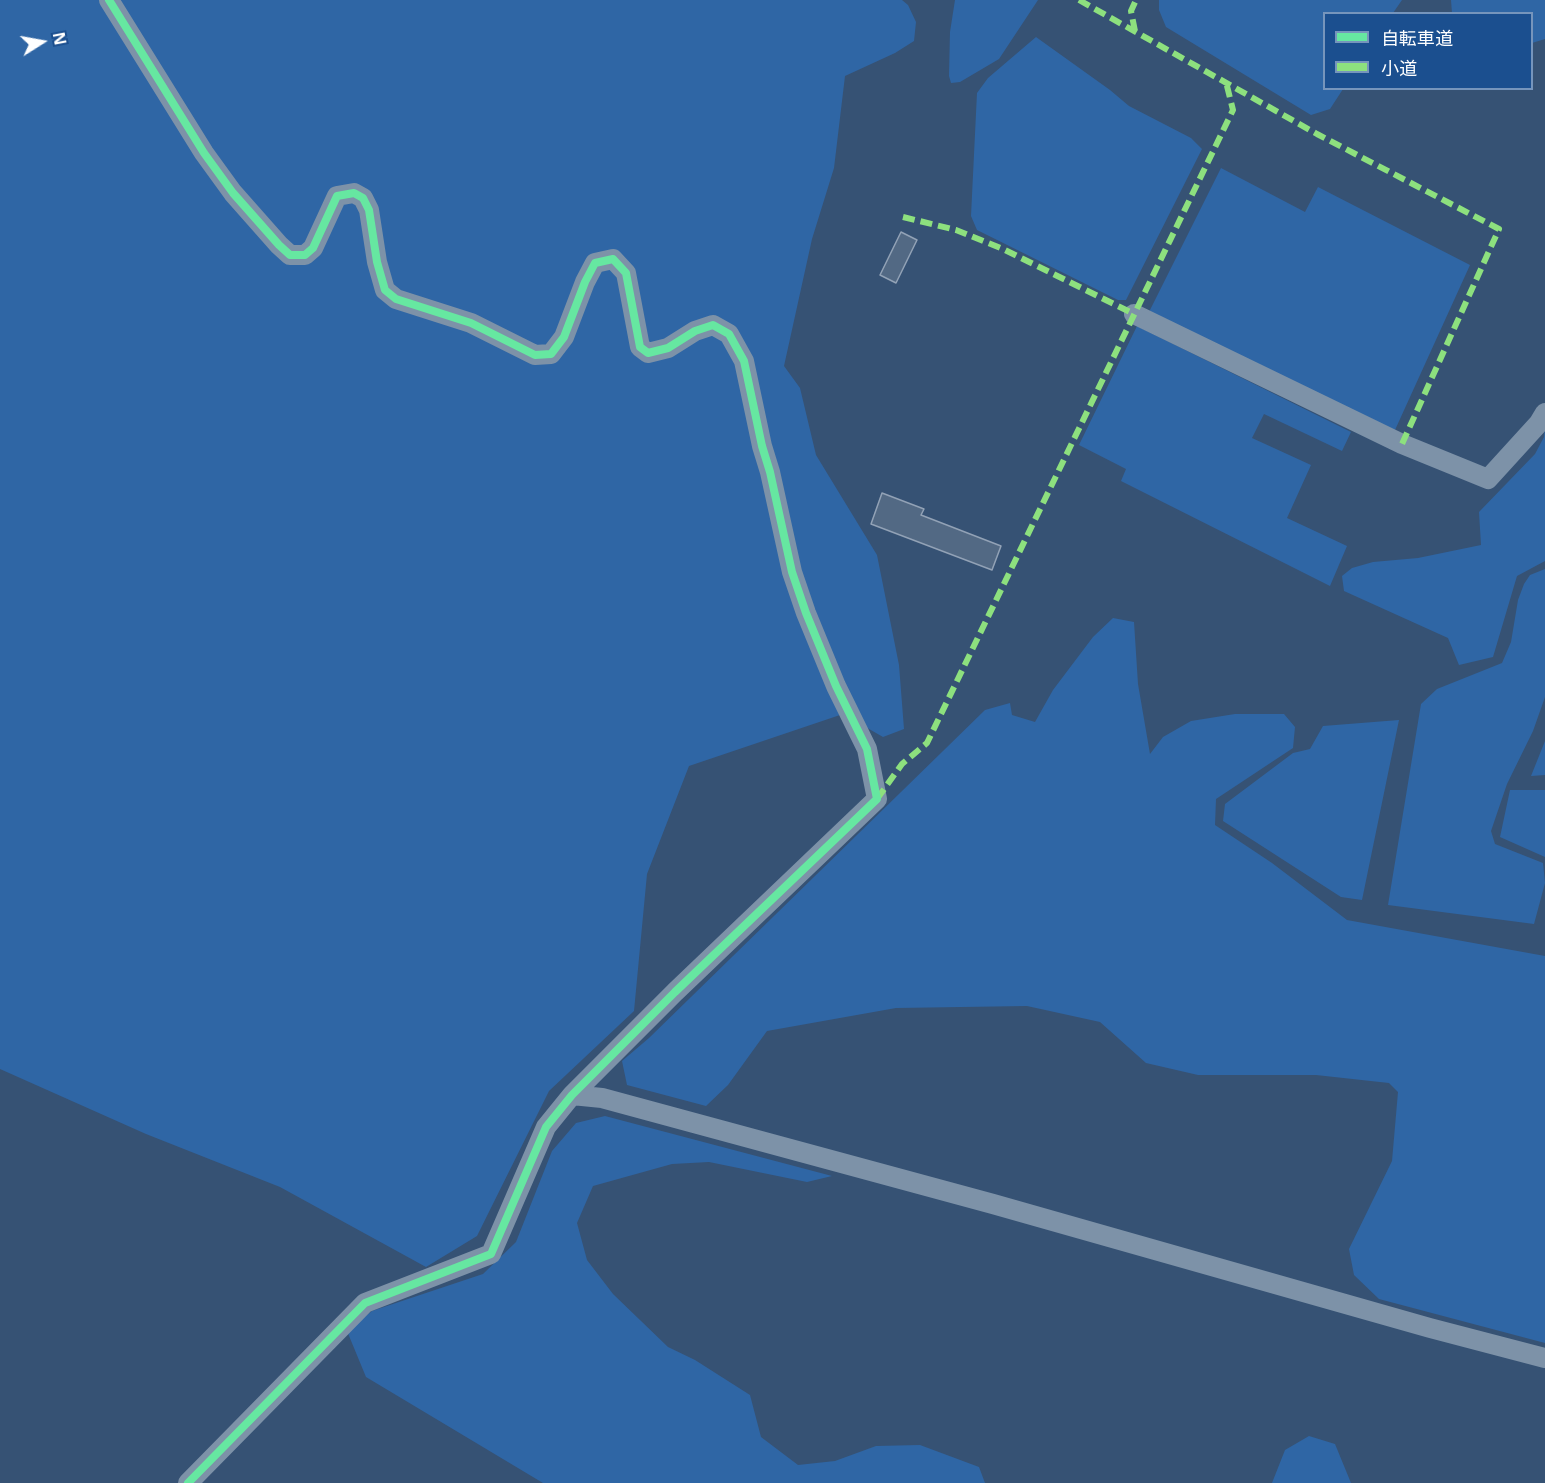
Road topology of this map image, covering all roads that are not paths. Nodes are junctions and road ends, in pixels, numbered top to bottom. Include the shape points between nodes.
1 (109, 0) edge
2 (1134, 314) dead end
3 (1545, 413) edge
4 (572, 1095) junction
5 (1545, 1358) edge
6 (188, 1483) edge

1 - 4 street via 232,193 290,255 304,255 313,248 338,196 354,193 363,198 369,210 385,290 396,299 471,323 536,355 550,354 564,337 595,263 613,259 626,273 640,347 648,353 668,348 713,325 729,334 744,361 792,572 836,686 867,748 877,800
2 - 3 street via 1402,444 1488,479
4 - 5 street via 636,1107
4 - 6 street via 546,1126 491,1254 365,1303

